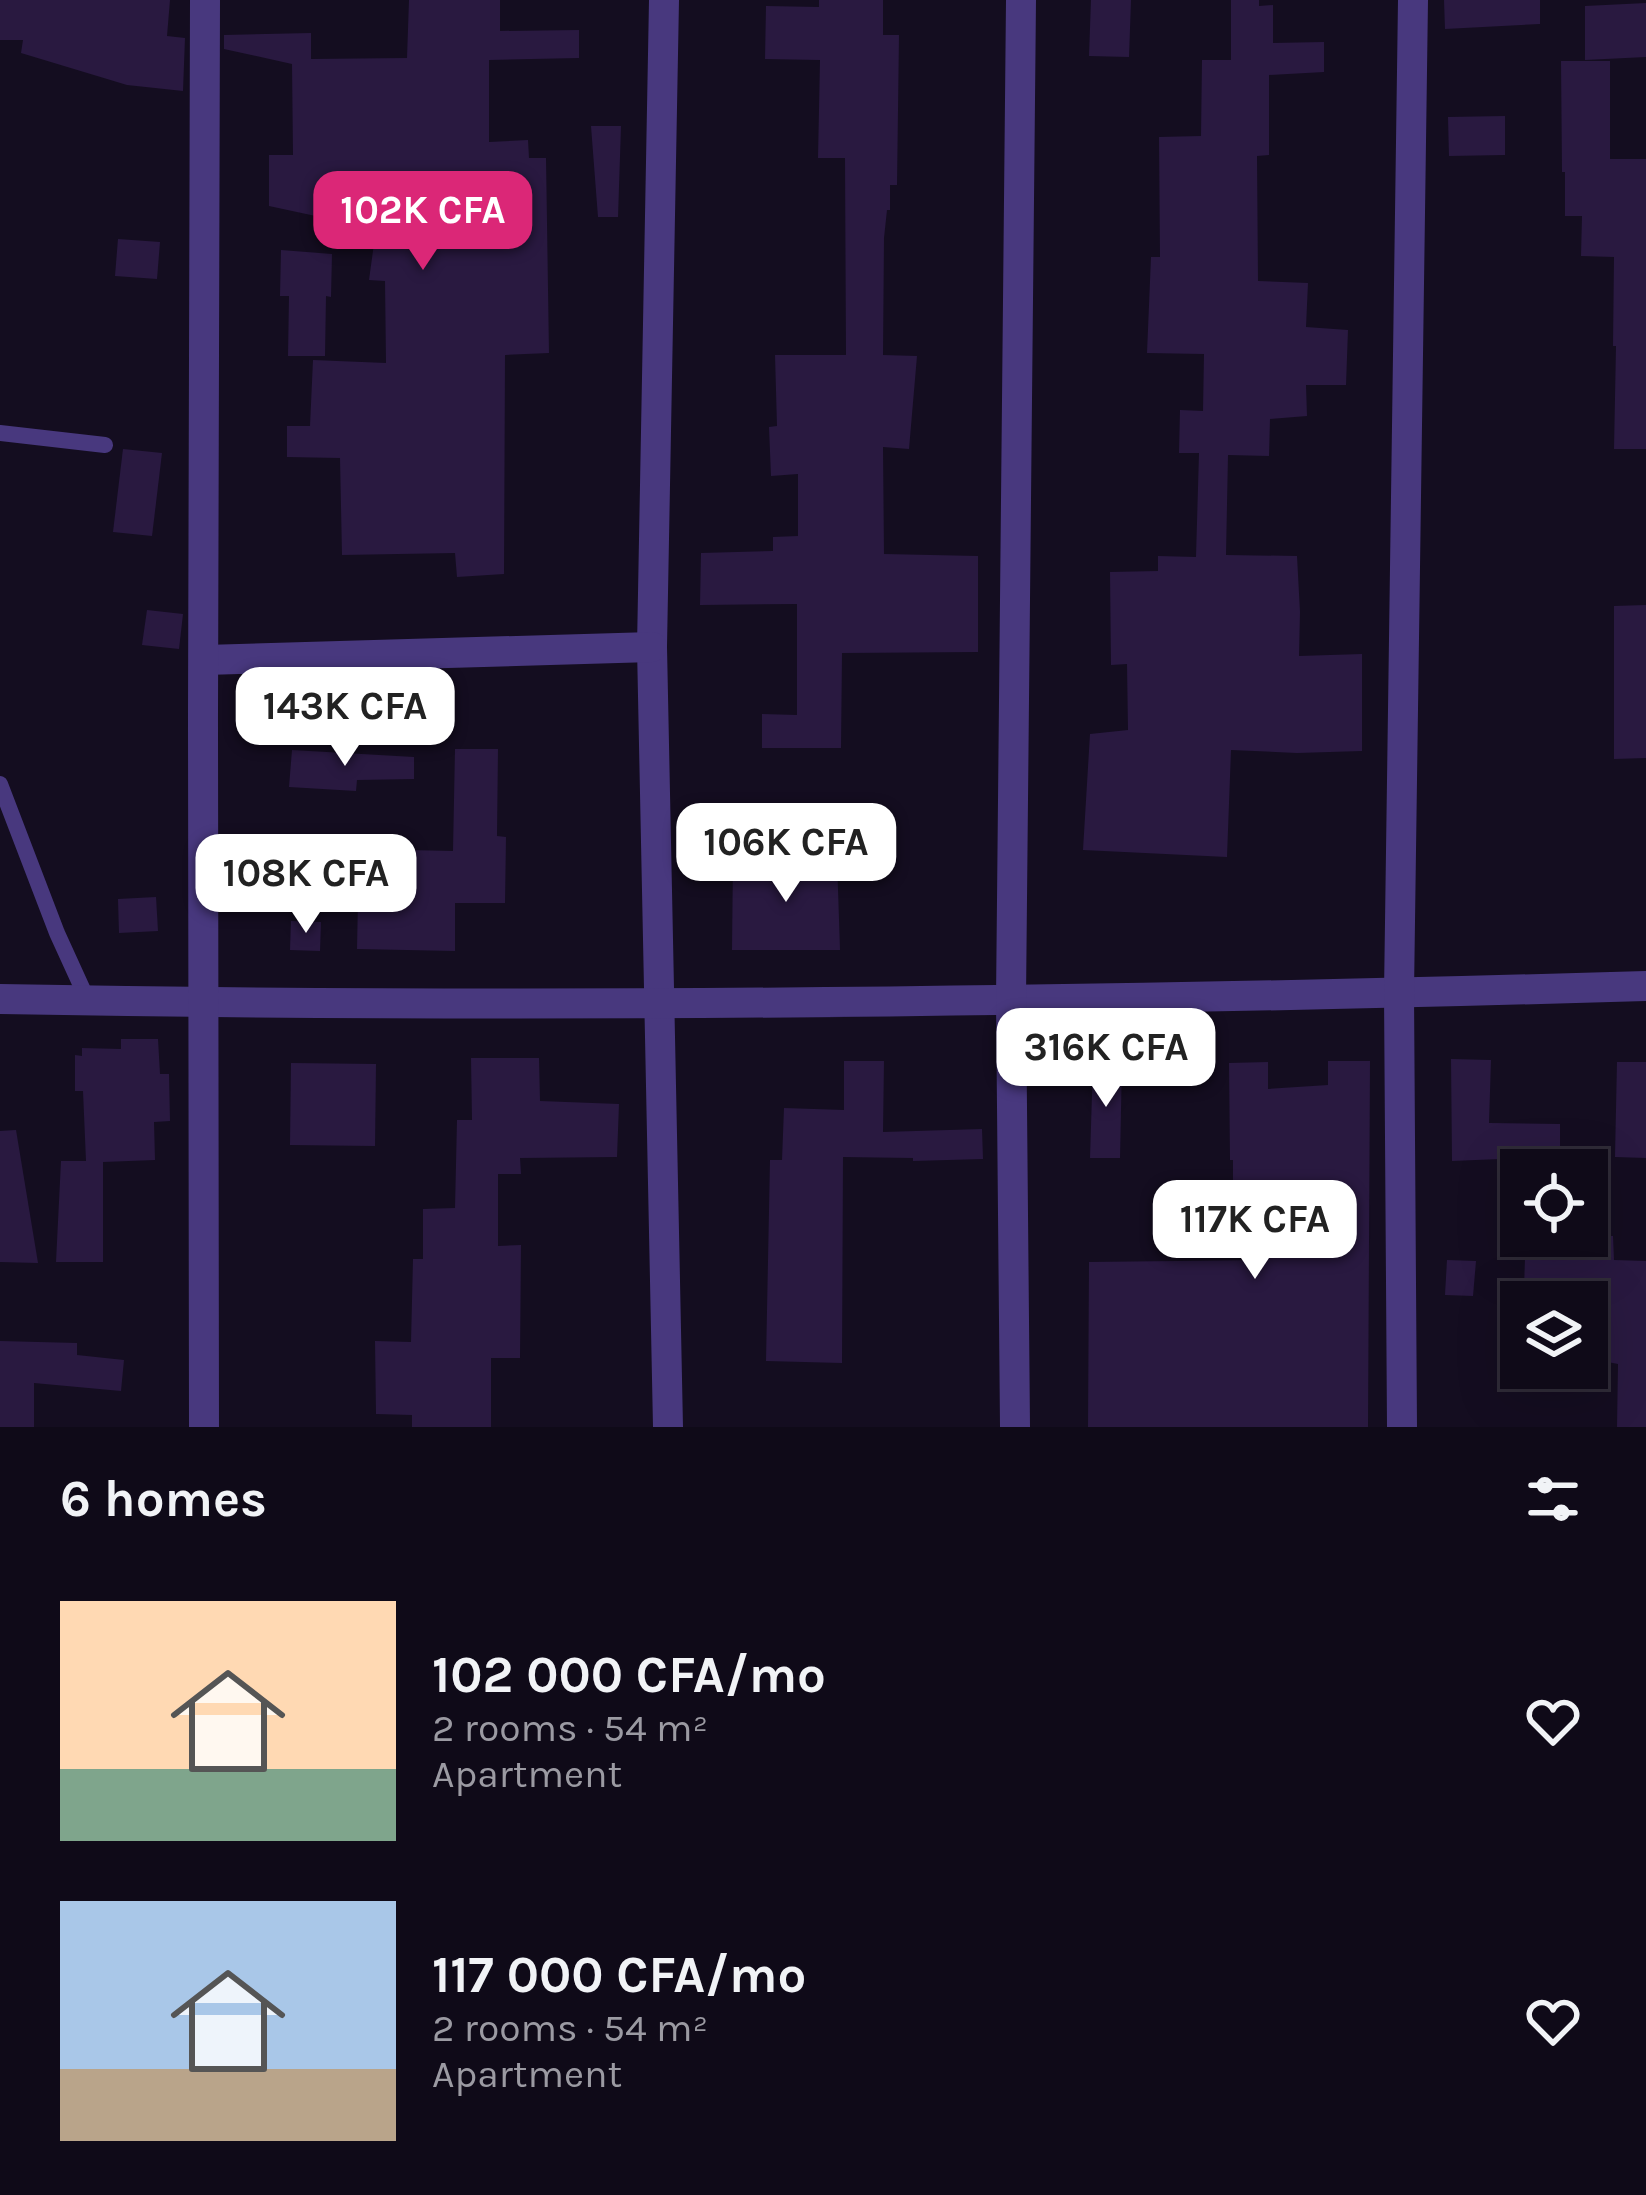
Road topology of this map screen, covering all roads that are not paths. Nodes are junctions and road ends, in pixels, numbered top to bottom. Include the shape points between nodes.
1 (205, 0) edge
2 (664, 0) edge
3 (1021, 0) edge
4 (1413, 0) edge
5 (0, 433) edge
6 (105, 445) dead end
7 (652, 647) junction
8 (205, 660) junction
9 (0, 784) edge
10 (1646, 986) edge
11 (1399, 994) junction
12 (0, 999) edge
13 (1011, 1000) junction
14 (88, 1001) junction
15 (200, 1003) junction
16 (657, 1003) junction
17 (204, 1427) edge
18 (668, 1427) edge
19 (1015, 1427) edge
20 (1402, 1427) edge

1 - 8 street
2 - 7 street
3 - 13 street
4 - 11 street
5 - 6 lane
7 - 8 street
7 - 16 street
8 - 15 street
9 - 14 lane
10 - 11 street
11 - 13 street
11 - 20 street
12 - 14 street
13 - 16 street
13 - 19 street
14 - 15 street
15 - 16 street
15 - 17 street
16 - 18 street

